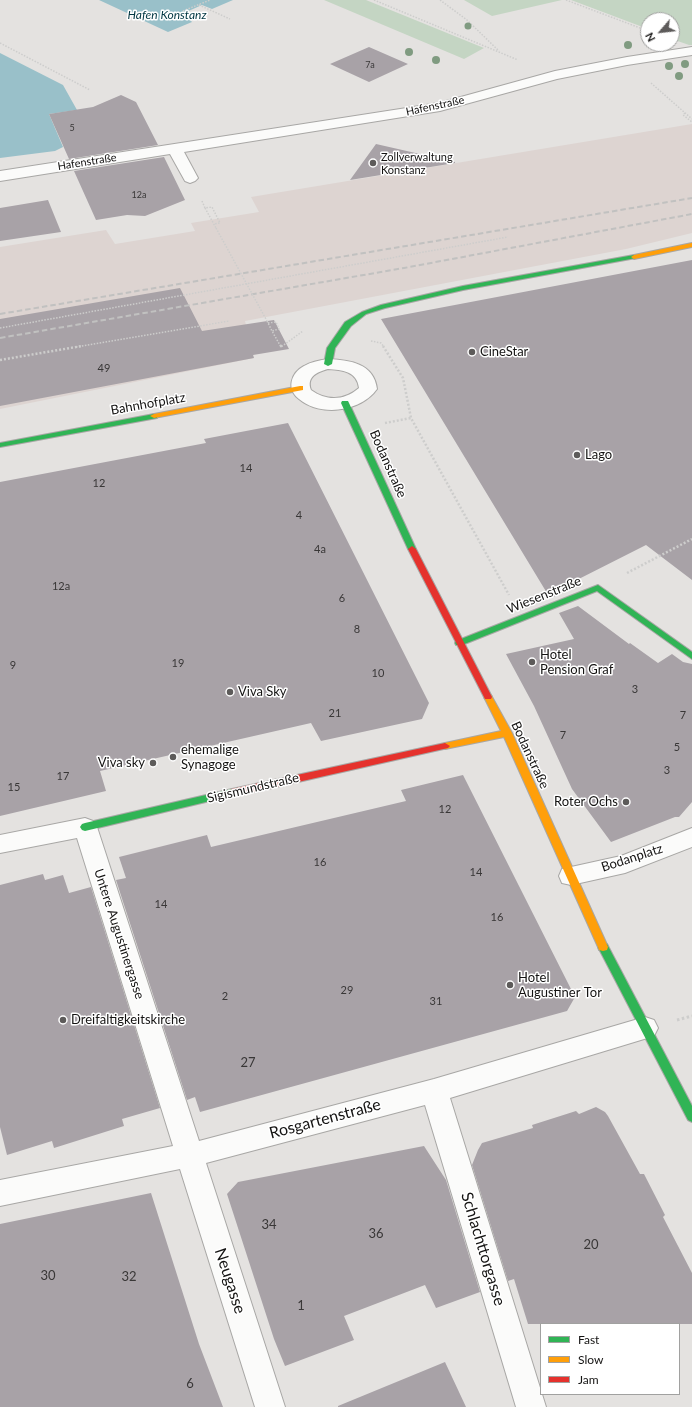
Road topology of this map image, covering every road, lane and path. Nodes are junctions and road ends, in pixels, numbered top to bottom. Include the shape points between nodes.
1 (210, 0) edge
2 (374, 0) edge
3 (440, 0) edge
4 (566, 0) edge
5 (199, 5) junction
6 (183, 11) dead end
7 (230, 19) dead end
8 (640, 28) edge
9 (0, 43) edge
10 (692, 51) edge
11 (501, 53) junction
12 (627, 61) junction
13 (555, 75) junction
14 (90, 90) dead end
15 (692, 120) edge
16 (175, 149) junction
17 (0, 176) edge
18 (190, 178) dead end
19 (205, 208) dead end
20 (217, 217) dead end
21 (214, 224) junction
22 (508, 237) dead end
23 (692, 245) edge
24 (229, 321) dead end
25 (268, 322) junction
26 (0, 328) edge
27 (272, 330) junction
28 (303, 331) dead end
29 (365, 340) dead end
30 (0, 360) edge
31 (328, 364) junction
32 (300, 388) junction
33 (345, 403) junction
34 (411, 418) junction
35 (382, 424) dead end
36 (0, 445) edge
37 (692, 539) edge
38 (598, 588) junction
39 (521, 618) junction
40 (459, 643) junction
41 (692, 656) edge
42 (507, 733) junction
43 (85, 827) junction
44 (692, 837) edge
45 (0, 844) edge
46 (571, 876) junction
47 (645, 1028) junction
48 (434, 1091) junction
49 (692, 1117) edge
50 (190, 1155) junction
51 (0, 1193) edge
52 (270, 1407) edge
53 (531, 1407) edge

1 - 5 path
2 - 11 path
3 - 11 path via 467,20
4 - 8 path
5 - 6 path
5 - 7 path
9 - 14 path
10 - 12 street, Hafenstraße
11 - 13 path
12 - 13 street, Hafenstraße
12 - 15 path
13 - 16 street, Hafenstraße via 440,107
16 - 17 street, Hafenstraße
16 - 18 street
19 - 21 path
20 - 21 path via 220,223
21 - 25 path, bridge
22 - 26 path
23 - 31 street via 463,288 383,306 364,313 348,324 331,348
24 - 30 path
25 - 27 path
25 - 27 path via 276,322 279,329
27 - 28 path via 281,347
29 - 34 path via 381,343 403,378
31 - 32 street via 309,370 303,375
31 - 33 street via 340,364 360,370 368,382 368,389 363,395
32 - 33 street via 304,394 322,403
32 - 36 street, Bahnhofplatz
33 - 40 street, Bodanstraße via 422,573
34 - 35 path
34 - 39 path
37 - 38 path
38 - 39 street, Wiesenstraße
38 - 41 street, Wiesenstraße
39 - 40 street, Wiesenstraße
40 - 42 street, Bodanstraße
42 - 43 street, Sigismundstraße
42 - 46 street, Bodanstraße
43 - 45 street, Sigismundstraße
43 - 50 street, Untere Augustinergasse
44 - 46 street, Bodanplatz via 625,864
46 - 47 street, Bodanstraße via 603,948
47 - 48 street, Rosgartenstraße
47 - 49 street, Bodanstraße
48 - 50 street, Rosgartenstraße
48 - 53 street, Schlachttorgasse
50 - 51 street, Rosgartenstraße
50 - 52 street, Neugasse

